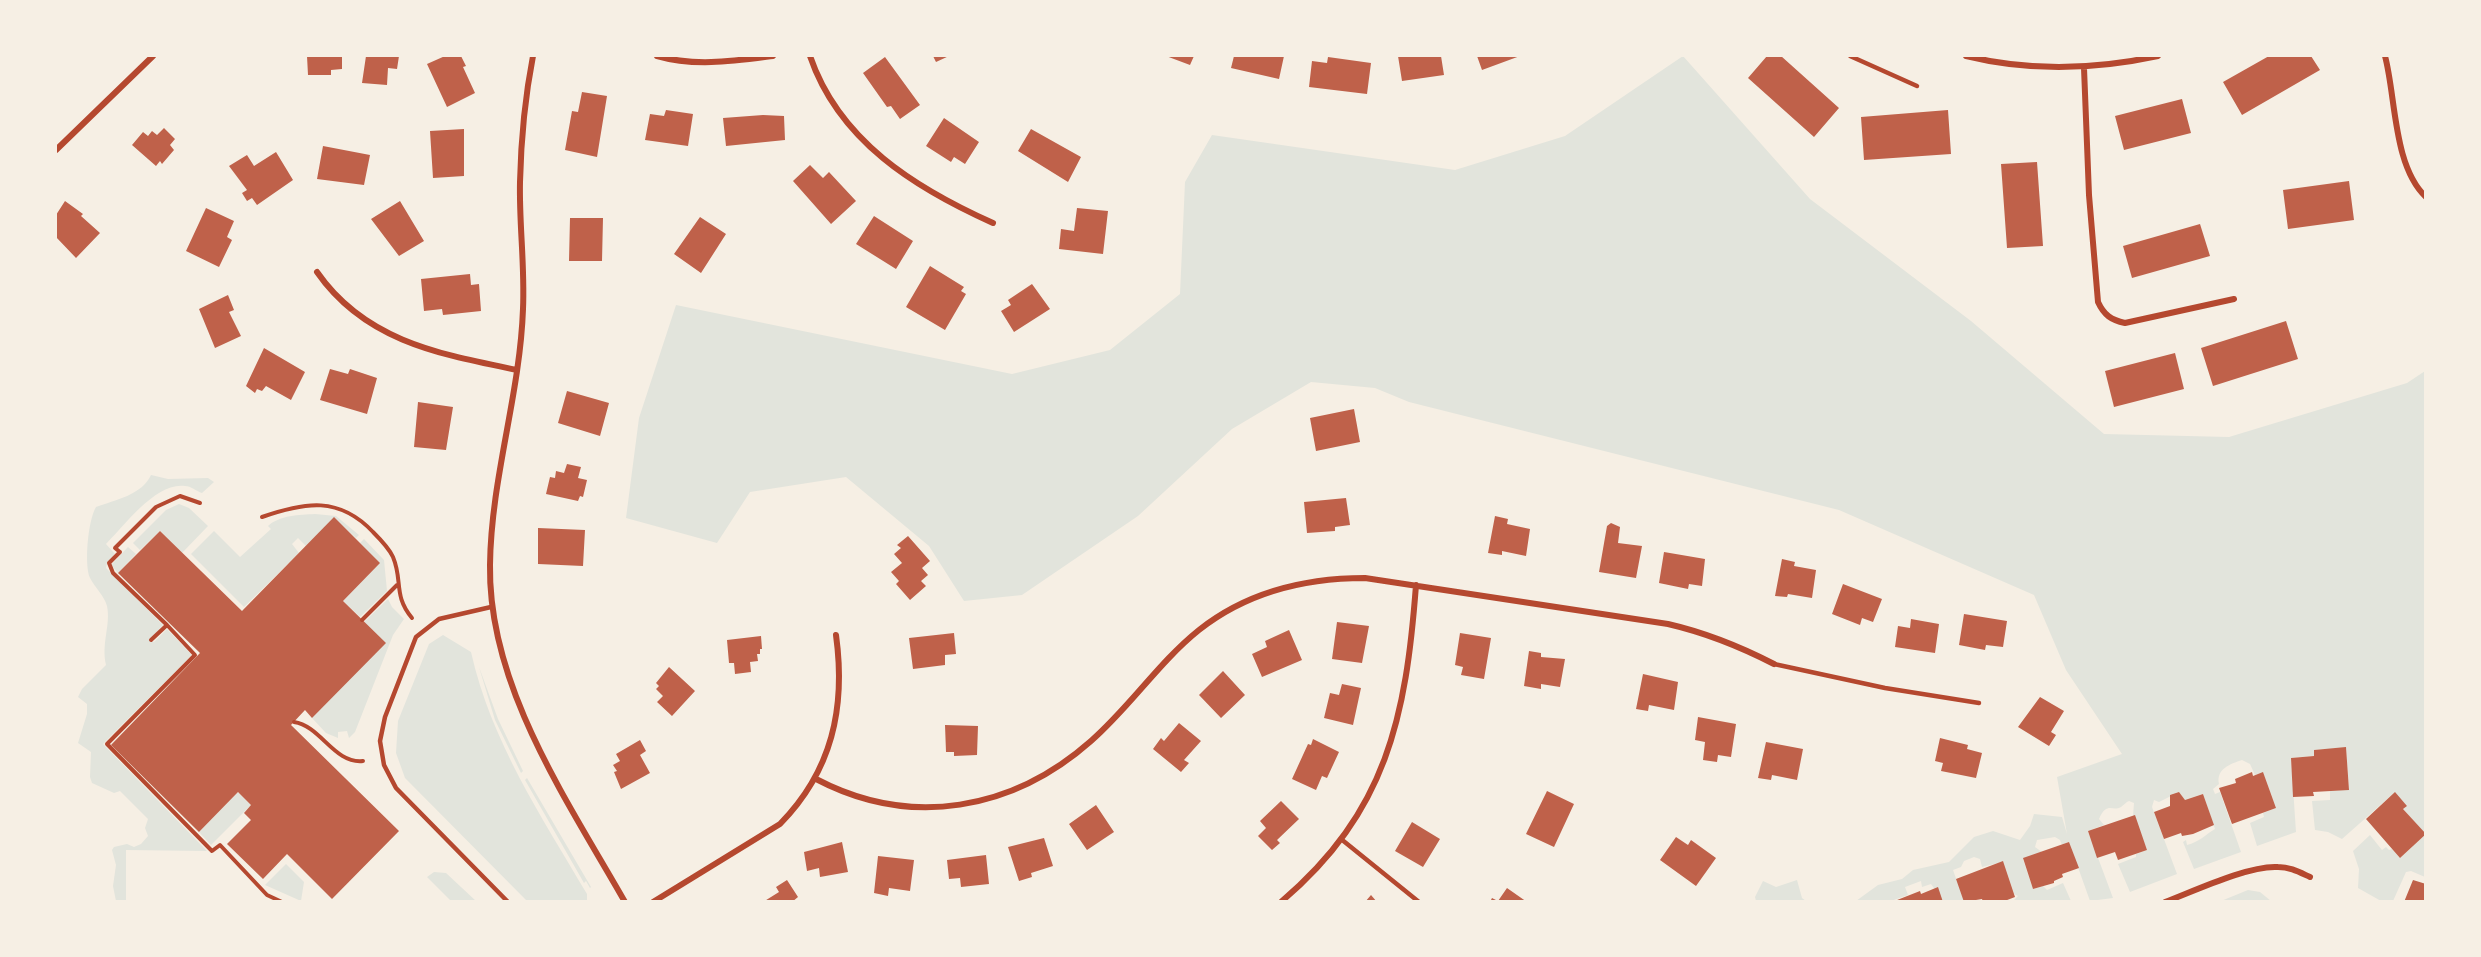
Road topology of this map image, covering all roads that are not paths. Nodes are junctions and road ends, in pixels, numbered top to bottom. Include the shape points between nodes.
1 (153, 56) edge
2 (533, 56) edge
3 (657, 56) edge
4 (773, 56) edge
5 (810, 56) edge
6 (1850, 56) edge
7 (1966, 56) edge
8 (2158, 56) edge
9 (2385, 56) edge
10 (1992, 59) edge
11 (2084, 68) junction
12 (1917, 86) dead end
13 (56, 150) edge
14 (2426, 197) edge
15 (993, 223) dead end
16 (317, 272) dead end
17 (2234, 299) dead end
18 (517, 370) junction
19 (1416, 585) junction
20 (491, 607) junction
21 (836, 635) dead end
22 (1774, 664) joint
23 (1979, 703) dead end
24 (816, 779) junction
25 (1341, 839) junction
26 (2310, 877) dead end
27 (508, 902) edge
28 (625, 902) edge
29 (653, 902) edge
30 (1281, 902) edge
31 (1419, 902) edge
32 (2165, 902) edge

1 - 13 street
2 - 18 street via 520,184 523,310
3 - 4 street via 706,62
5 - 15 street via 827,94 863,141 917,184
6 - 12 lane
7 - 10 street
8 - 11 street
9 - 14 street via 2401,149 2417,189
10 - 11 street via 2046,69
11 - 17 street via 2089,195 2098,302 2103,312 2114,321 2125,323
16 - 18 street via 352,312 379,330 456,357
18 - 20 street via 494,511 489,564
19 - 22 street via 1668,624 1743,646
19 - 24 street via 1332,578 1292,584 1235,606 1174,652 1092,740 1056,770 1001,796 954,805 901,806 853,795
19 - 25 street via 1406,671 1389,746 1375,787
20 - 27 lane via 439,619 416,637 385,717 380,741 384,765 396,788
20 - 28 street via 507,673 522,710
21 - 24 street via 840,676 836,717 829,749
22 - 23 lane
24 - 29 street via 780,824
25 - 30 street
25 - 31 lane
26 - 32 street via 2277,866 2256,869

